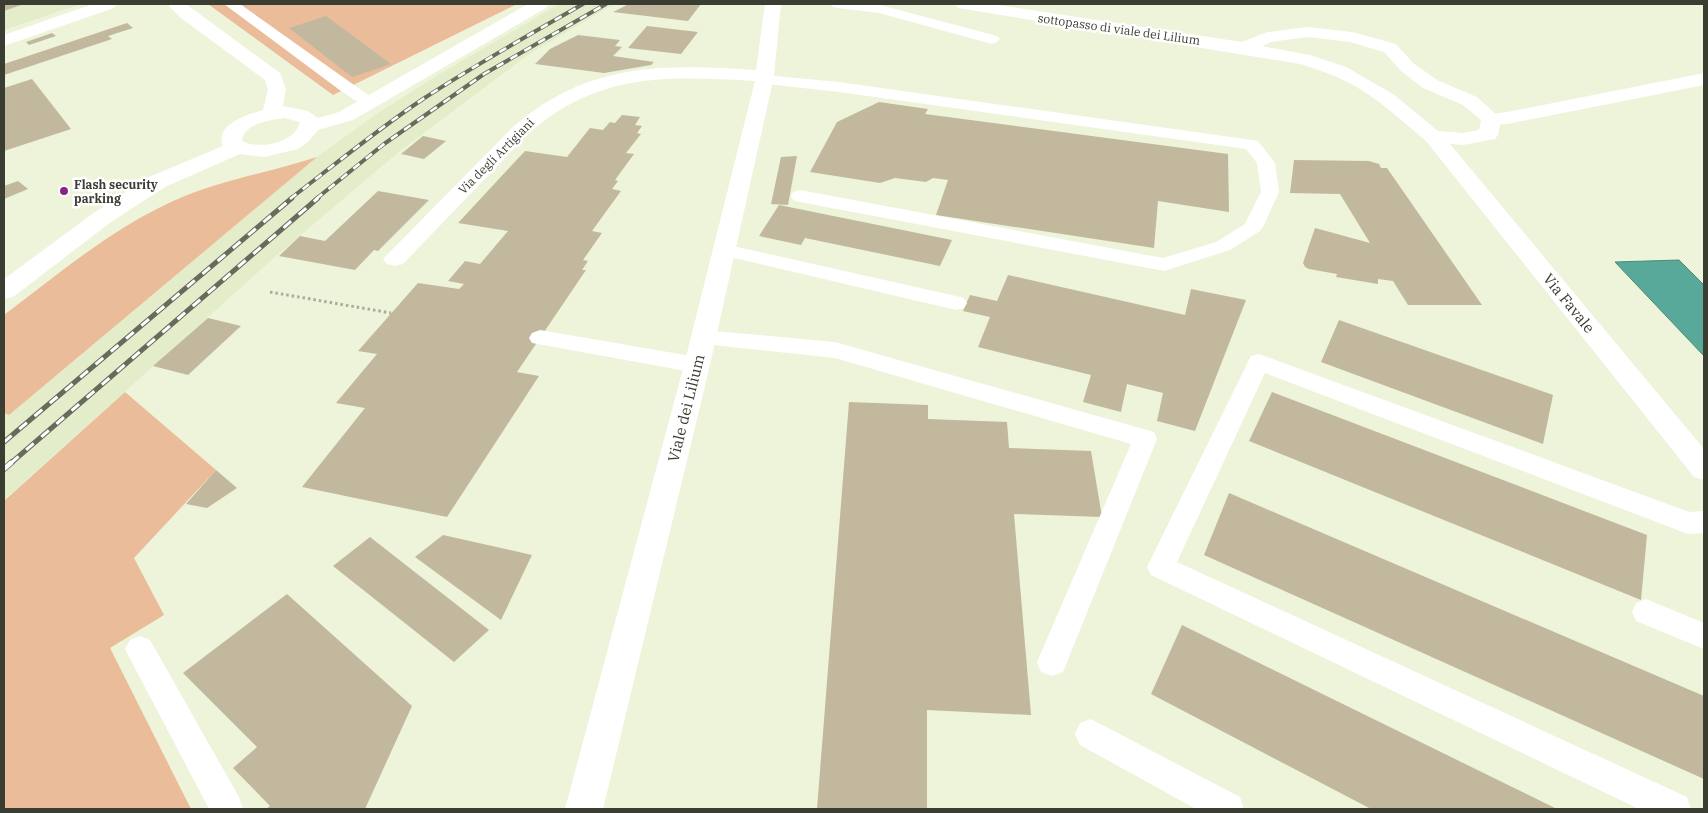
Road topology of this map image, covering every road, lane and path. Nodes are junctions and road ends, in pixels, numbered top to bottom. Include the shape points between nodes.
1 (108, 4) edge
2 (178, 4) edge
3 (231, 4) edge
4 (540, 4) edge
5 (773, 4) edge
6 (838, 4) edge
7 (964, 4) edge
8 (992, 39) dead end
9 (4, 41) edge
10 (1244, 48) junction
11 (764, 78) junction
12 (1704, 79) edge
13 (370, 102) junction
14 (272, 114) junction
15 (1491, 119) junction
16 (310, 126) junction
17 (1433, 137) junction
18 (237, 148) junction
19 (800, 196) dead end
20 (724, 250) junction
21 (395, 259) dead end
22 (4, 291) edge
23 (270, 292) dead end
24 (956, 303) dead end
25 (391, 313) dead end
26 (540, 338) dead end
27 (704, 338) junction
28 (697, 365) junction
29 (1704, 469) edge
30 (1704, 522) edge
31 (1646, 612) dead end
32 (1704, 636) edge
33 (140, 649) dead end
34 (1052, 662) dead end
35 (1091, 734) dead end
36 (227, 809) edge
37 (584, 809) edge
38 (1228, 809) edge
39 (1675, 809) edge

1 - 9 street
2 - 14 street via 273,77 277,89
3 - 13 lane
4 - 13 street
5 - 11 street, Viale dei Lilium
6 - 8 lane via 880,9
7 - 10 street, sottopasso di viale dei Lilium
10 - 15 street via 1267,37 1308,32 1352,37 1381,45 1390,48 1407,67 1430,84 1470,101
10 - 17 street, sottopasso di viale dei Lilium via 1304,59 1339,70 1386,98
11 - 19 lane via 1252,146 1266,163 1270,192 1253,227 1223,246 1164,265
11 - 20 street, Viale dei Lilium
11 - 21 street, Via degli Artigiani via 665,73 595,86 562,99 532,119
12 - 15 street
13 - 16 street via 346,116
14 - 16 street via 284,112 304,116 310,120
14 - 18 street via 249,121 234,132 232,144
15 - 17 street via 1488,135 1463,139
16 - 18 street via 301,138 280,148 255,152
17 - 29 street, Via Favale
18 - 22 street via 158,182
20 - 24 lane
20 - 27 street, Viale dei Lilium
23 - 25 path
26 - 28 lane
27 - 28 street, Viale dei Lilium
27 - 34 lane via 835,350 1146,439
28 - 37 street, Viale dei Lilium
30 - 39 lane via 1688,523 1259,362 1161,567
31 - 32 lane
33 - 36 lane
35 - 38 lane

